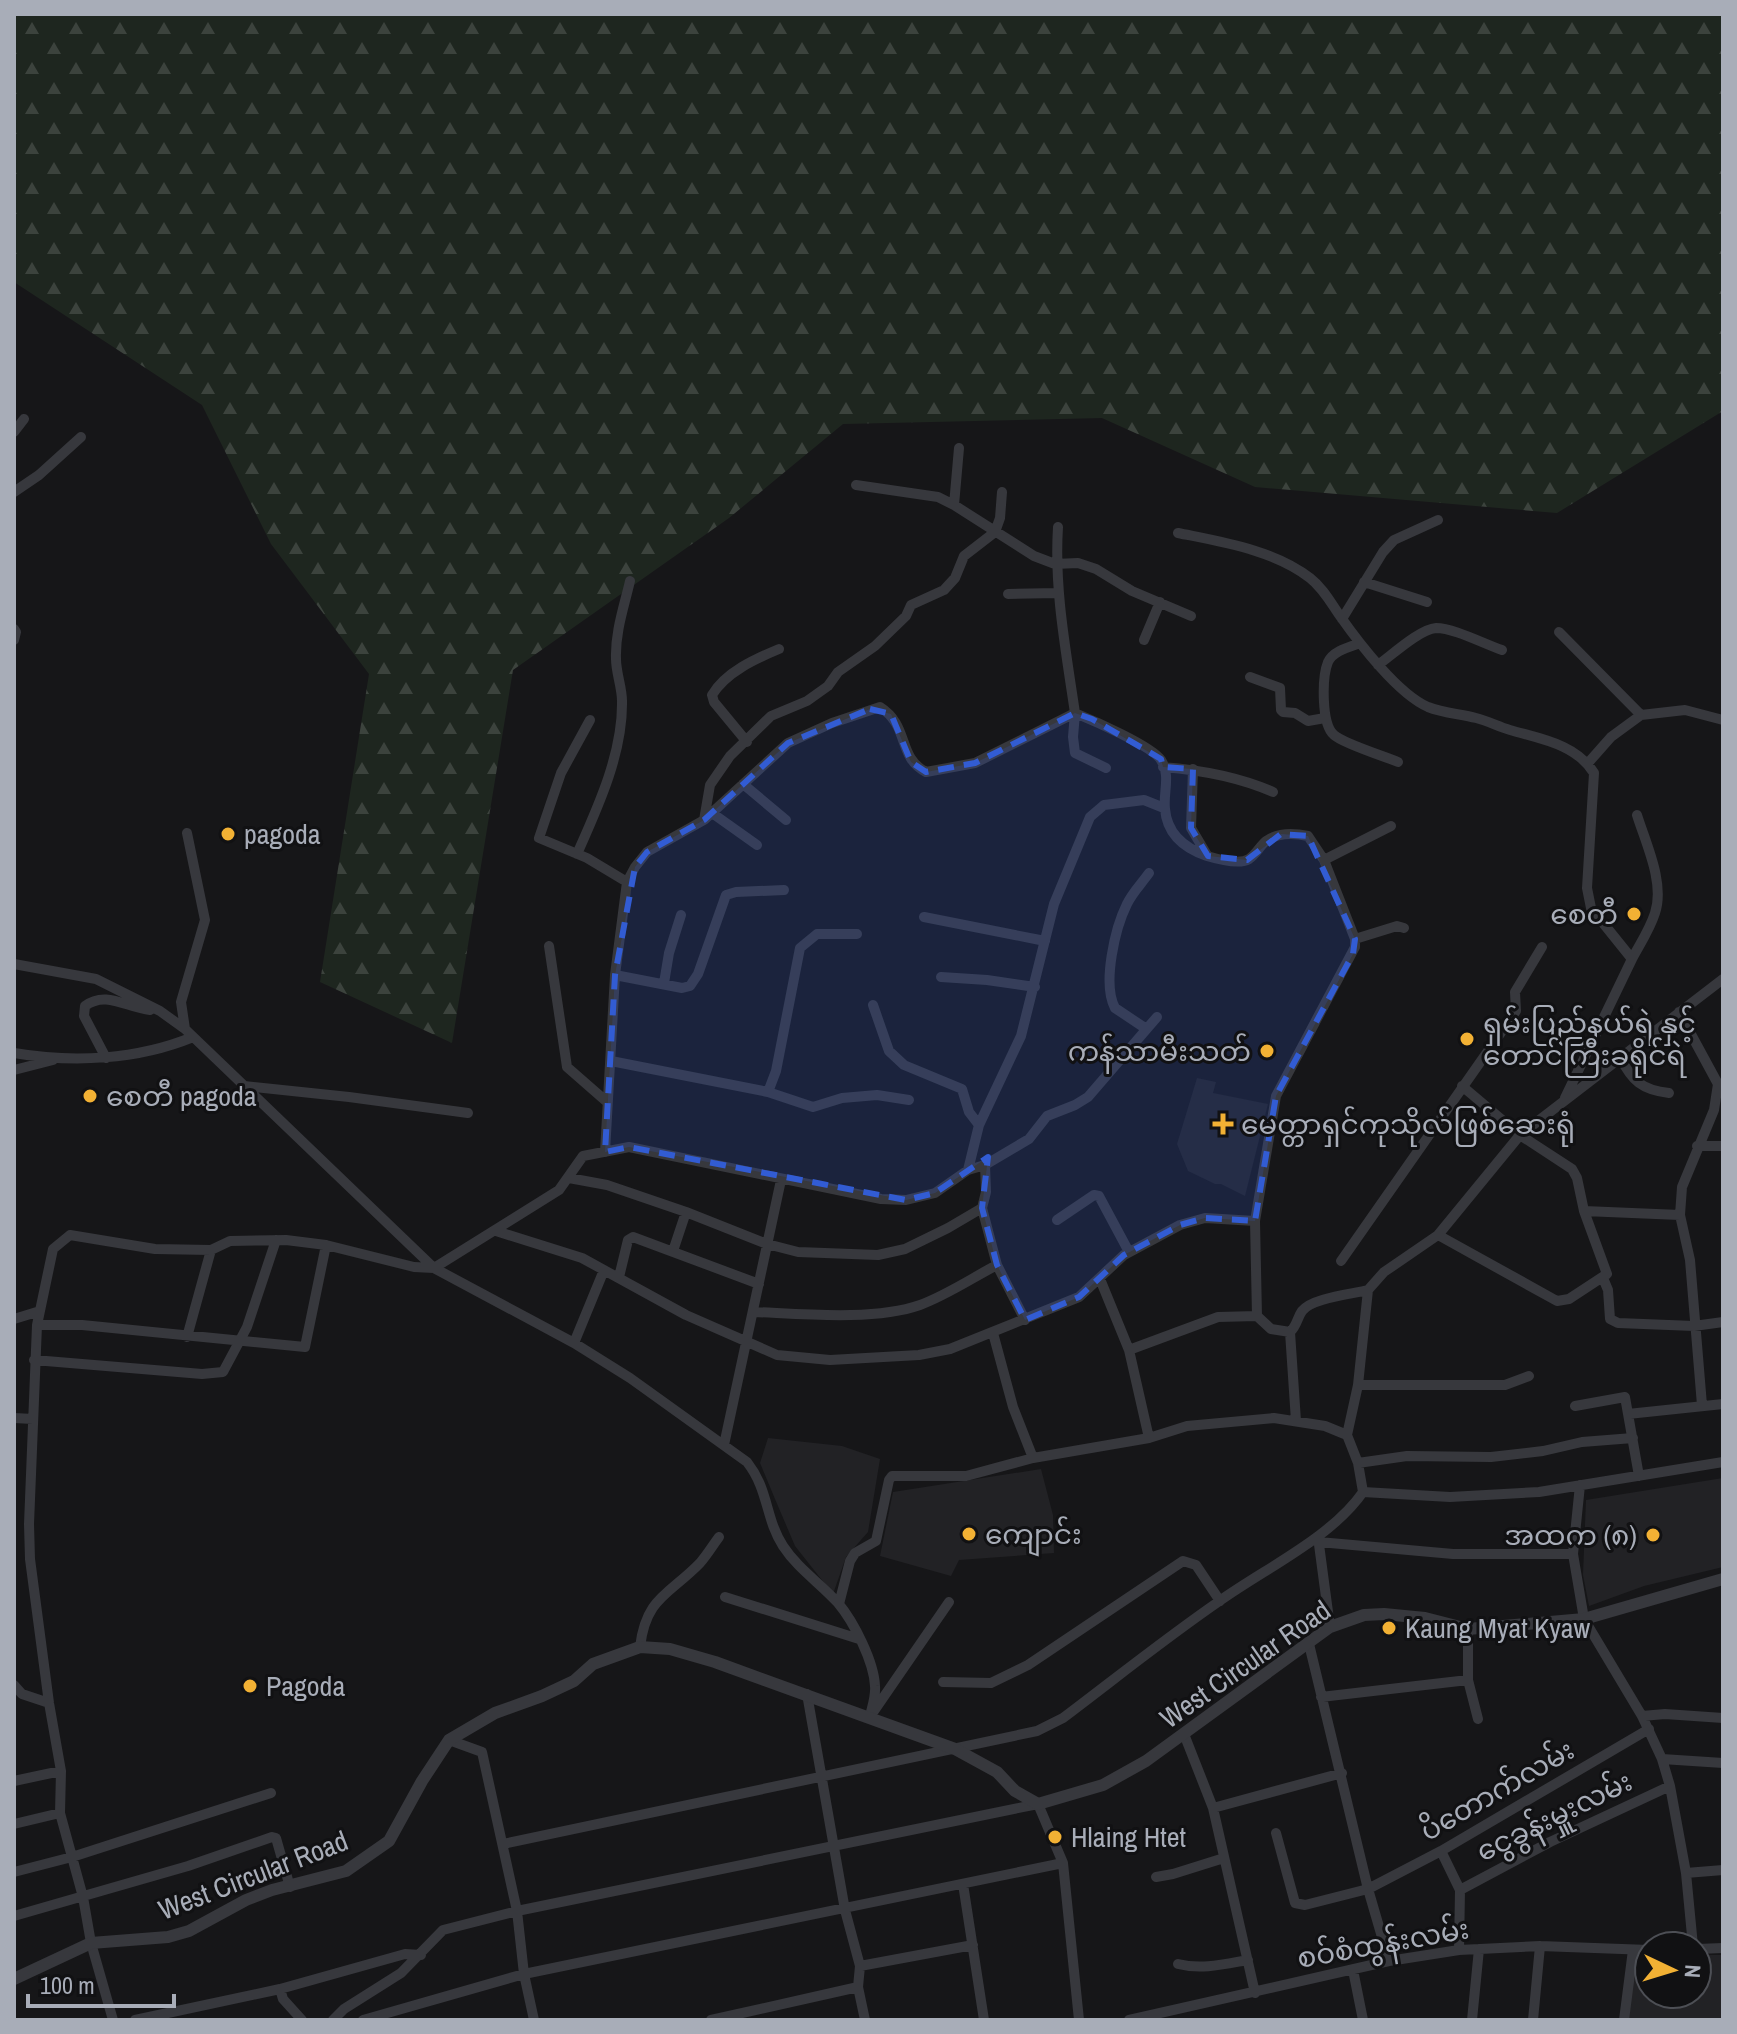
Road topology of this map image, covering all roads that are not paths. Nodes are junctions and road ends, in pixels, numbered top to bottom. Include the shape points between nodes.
1 (24, 419) dead end
2 (14, 432) edge
3 (81, 437) dead end
4 (959, 448) dead end
5 (856, 485) dead end
6 (14, 492) edge
7 (1002, 492) dead end
8 (954, 505) junction
9 (1438, 520) dead end
10 (1058, 527) dead end
11 (995, 532) junction
12 (1178, 533) dead end
13 (1055, 564) junction
14 (630, 581) dead end
15 (1364, 582) junction
16 (1058, 593) junction
17 (1008, 594) dead end
18 (1160, 602) junction
19 (1427, 602) dead end
20 (1191, 616) dead end
21 (1342, 619) junction
22 (14, 629) edge
23 (1559, 632) dead end
24 (14, 640) edge
25 (1144, 640) dead end
26 (1360, 643) junction
27 (779, 649) dead end
28 (1502, 650) dead end
29 (1378, 665) junction
30 (1250, 677) dead end
31 (1075, 713) junction
32 (1641, 715) junction
33 (1325, 718) junction
34 (590, 720) dead end
35 (1723, 720) edge
36 (747, 742) junction
37 (1398, 762) dead end
38 (1588, 763) junction
39 (1163, 767) junction
40 (1106, 768) dead end
41 (1193, 769) junction
42 (743, 784) junction
43 (1273, 792) dead end
44 (1164, 808) junction
45 (1637, 815) dead end
46 (708, 816) junction
47 (786, 820) dead end
48 (1391, 826) dead end
49 (187, 833) dead end
50 (757, 845) dead end
51 (577, 854) junction
52 (1208, 856) junction
53 (1324, 860) junction
54 (1149, 873) dead end
55 (627, 882) junction
56 (784, 890) dead end
57 (681, 915) dead end
58 (924, 917) dead end
59 (1404, 928) dead end
60 (857, 934) dead end
61 (1355, 939) junction
62 (1045, 941) junction
63 (549, 946) dead end
64 (1542, 947) dead end
65 (1632, 959) junction
66 (14, 964) edge
67 (615, 975) junction
68 (941, 977) dead end
69 (1723, 979) edge
70 (664, 983) junction
71 (1035, 987) junction
72 (873, 1005) dead end
73 (160, 1011) junction
74 (1679, 1012) junction
75 (1157, 1017) dead end
76 (1145, 1028) junction
77 (189, 1033) junction
78 (14, 1053) edge
79 (1620, 1057) junction
80 (58, 1058) junction
81 (106, 1058) junction
82 (611, 1061) junction
83 (14, 1070) edge
84 (244, 1086) junction
85 (1462, 1086) junction
86 (768, 1092) junction
87 (1669, 1093) dead end
88 (909, 1100) dead end
89 (1564, 1100) junction
90 (607, 1102) junction
91 (468, 1113) dead end
92 (979, 1125) junction
93 (1520, 1135) junction
94 (1697, 1146) junction
95 (1723, 1146) edge
96 (605, 1152) junction
97 (985, 1165) junction
98 (968, 1170) junction
99 (569, 1178) junction
100 (781, 1180) junction
101 (982, 1208) junction
102 (1584, 1211) junction
103 (686, 1212) junction
104 (1680, 1215) junction
105 (1057, 1220) dead end
106 (1255, 1221) junction
107 (496, 1231) junction
108 (1438, 1235) junction
109 (276, 1240) junction
110 (767, 1244) junction
111 (326, 1245) junction
112 (211, 1250) junction
113 (673, 1251) junction
114 (1129, 1252) junction
115 (1341, 1261) dead end
116 (997, 1265) junction
117 (434, 1268) junction
118 (604, 1270) junction
119 (619, 1277) junction
120 (1603, 1278) junction
121 (1100, 1279) junction
122 (759, 1284) junction
123 (1368, 1290) junction
124 (40, 1311) junction
125 (754, 1312) junction
126 (1257, 1316) junction
127 (14, 1319) edge
128 (1025, 1320) junction
129 (1723, 1322) edge
130 (37, 1325) junction
131 (1694, 1326) junction
132 (1290, 1332) junction
133 (993, 1333) junction
134 (187, 1337) junction
135 (240, 1340) junction
136 (746, 1341) junction
137 (574, 1343) junction
138 (1129, 1350) junction
139 (34, 1360) junction
140 (1529, 1376) dead end
141 (1358, 1385) junction
142 (1723, 1404) edge
143 (1702, 1405) junction
144 (1575, 1406) dead end
145 (1628, 1414) junction
146 (14, 1418) edge
147 (33, 1419) junction
148 (1296, 1421) junction
149 (1347, 1435) junction
150 (1149, 1438) junction
151 (1633, 1438) junction
152 (724, 1445) junction
153 (1033, 1458) junction
154 (1723, 1462) edge
155 (1358, 1463) junction
156 (1639, 1476) junction
157 (1580, 1485) junction
158 (1363, 1492) junction
159 (719, 1537) dead end
160 (1318, 1539) junction
161 (1573, 1554) junction
162 (1723, 1579) edge
163 (725, 1597) dead end
164 (1220, 1601) junction
165 (949, 1602) dead end
166 (839, 1604) junction
167 (1584, 1619) junction
168 (1330, 1627) junction
169 (1468, 1629) junction
170 (859, 1639) junction
171 (1309, 1644) junction
172 (640, 1647) junction
173 (1468, 1680) junction
174 (943, 1682) dead end
175 (14, 1685) edge
176 (18, 1694) edge
177 (807, 1694) junction
178 (1321, 1697) junction
179 (49, 1703) junction
180 (870, 1716) junction
181 (1642, 1716) junction
182 (1723, 1718) edge
183 (1478, 1719) dead end
184 (1649, 1729) junction
185 (1184, 1734) junction
186 (449, 1740) junction
187 (955, 1749) junction
188 (1662, 1759) junction
189 (1723, 1763) edge
190 (61, 1771) junction
191 (1342, 1773) junction
192 (822, 1777) junction
193 (14, 1781) edge
194 (1670, 1786) junction
195 (271, 1793) dead end
196 (1038, 1804) junction
197 (1213, 1808) junction
198 (60, 1813) junction
199 (14, 1824) edge
200 (1276, 1833) dead end
201 (503, 1844) junction
202 (835, 1847) junction
203 (1441, 1851) junction
204 (72, 1857) junction
205 (1224, 1858) junction
206 (1063, 1863) junction
207 (1723, 1870) edge
208 (14, 1872) edge
209 (1686, 1873) junction
210 (1156, 1877) dead end
211 (963, 1884) junction
212 (290, 1887) junction
213 (1368, 1889) junction
214 (1460, 1890) junction
215 (83, 1897) junction
216 (845, 1910) junction
217 (517, 1911) junction
218 (14, 1916) edge
219 (1693, 1930) edge
220 (91, 1943) junction
221 (973, 1945) junction
222 (1540, 1946) junction
223 (1479, 1949) junction
224 (1459, 1950) junction
225 (1633, 1950) joint
226 (421, 1955) junction
227 (1248, 1960) junction
228 (1389, 1961) junction
229 (1178, 1964) dead end
230 (860, 1966) junction
231 (1353, 1970) junction
232 (524, 1974) junction
233 (14, 1979) edge
234 (858, 1987) junction
235 (280, 1989) junction
236 (1255, 1993) junction
237 (113, 2020) edge
238 (135, 2020) edge
239 (302, 2020) edge
240 (333, 2020) edge
241 (363, 2020) edge
242 (534, 2020) edge
243 (711, 2020) edge
244 (865, 2020) edge
245 (984, 2020) edge
246 (1079, 2020) edge
247 (1129, 2020) edge
248 (1363, 2020) edge
249 (1472, 2020) edge
250 (1533, 2020) edge
251 (1624, 2020) edge

1 - 2 street
3 - 6 street
4 - 8 street
5 - 8 street via 938,497
7 - 11 street
8 - 11 street
9 - 15 street via 1394,540
10 - 13 street
11 - 13 street
11 - 36 street via 964,556 944,590 911,605 906,616 828,686 771,716
12 - 21 street via 1276,559 1310,577
13 - 16 street
13 - 18 street via 1096,569
14 - 51 street via 617,633 622,701 614,757
15 - 19 street
15 - 21 street
16 - 17 street
16 - 31 street
18 - 20 street
18 - 25 street
21 - 26 street
22 - 24 street
23 - 32 street
26 - 29 street
26 - 33 street via 1339,651 1328,663
27 - 36 street via 749,662 712,695
28 - 29 street via 1436,628
29 - 38 street via 1429,708 1478,718 1570,749
30 - 33 street via 1280,688 1283,712 1308,721
31 - 39 street via 1133,740 1161,759
31 - 40 street via 1075,753
31 - 42 street via 975,763 926,772 911,762 899,724 880,707 788,743
32 - 35 street via 1685,710
32 - 38 street
33 - 37 street via 1335,736
34 - 51 street via 561,773 538,834
36 - 46 street via 710,785
38 - 65 street via 1594,773 1589,900
39 - 41 street
39 - 44 street
41 - 43 street
41 - 52 street via 1191,828
42 - 46 street
42 - 47 street
44 - 52 street via 1173,836
44 - 62 street via 1144,800 1104,805 1090,817 1054,904
45 - 65 street via 1657,904
46 - 50 street
46 - 55 street via 647,852
48 - 53 street
49 - 77 street via 205,920 181,1002
51 - 55 street
52 - 53 street via 1247,860 1267,840 1296,833 1308,836
53 - 61 street
54 - 76 street via 1127,904 1109,987 1115,1008
55 - 67 street
56 - 70 street via 726,895 695,982 682,988
57 - 70 street
58 - 62 street
59 - 61 street
60 - 86 street via 817,934 800,948
61 - 106 street via 1353,954 1276,1096
62 - 71 street
63 - 90 street via 567,1067
64 - 85 street via 1515,992 1516,1011
65 - 89 street
66 - 73 street via 96,979
67 - 70 street
67 - 82 street
68 - 71 street
69 - 74 street
71 - 92 street via 1021,1036
72 - 92 street via 889,1051 904,1065 962,1089
73 - 77 street
73 - 81 street via 103,998 85,1006 84,1016
74 - 79 street
74 - 94 street via 1718,1084 1714,1110
75 - 76 street
76 - 97 street via 1088,1097 1047,1116 1029,1139
77 - 81 street via 169,1047
77 - 84 street
78 - 80 street
79 - 87 street via 1637,1083
79 - 89 street
80 - 81 street
80 - 83 street
82 - 86 street
82 - 90 street
84 - 91 street
84 - 117 street
85 - 93 street
85 - 115 street
86 - 88 street via 813,1107 877,1095
89 - 93 street
90 - 96 street
92 - 98 street
93 - 102 street via 1572,1169
93 - 108 street
94 - 95 street
94 - 104 street via 1682,1187
96 - 99 street via 583,1156
96 - 100 street via 629,1147
97 - 98 street
97 - 101 street
98 - 100 street via 935,1193 906,1200
99 - 103 street
99 - 107 street
100 - 110 street
101 - 110 street via 905,1249 878,1255 798,1252
101 - 116 street
102 - 104 street
102 - 120 street via 1607,1268
103 - 110 street
103 - 113 street
104 - 131 street via 1690,1260
105 - 114 street via 1099,1196
106 - 114 street via 1205,1218
106 - 126 street
107 - 117 street
107 - 118 street
108 - 120 street via 1557,1301
108 - 123 street via 1384,1272
109 - 111 street
109 - 112 street via 230,1241
109 - 135 street
110 - 122 street
111 - 117 street
111 - 135 street via 305,1347
112 - 124 street via 155,1249 70,1235 53,1249
112 - 134 street
113 - 119 street via 633,1237
113 - 122 street
114 - 121 street
116 - 125 street via 918,1305 865,1314
116 - 128 street
117 - 137 street
118 - 119 street
118 - 137 street
119 - 136 street
120 - 131 street via 1613,1321
121 - 128 street via 1079,1297
121 - 138 street
122 - 125 street
123 - 132 street via 1309,1304
123 - 141 street
124 - 127 street
124 - 130 street
125 - 136 street
126 - 132 street via 1271,1329
126 - 138 street via 1218,1317
128 - 133 street
129 - 131 street
130 - 134 street
130 - 139 street
131 - 143 street
132 - 148 street
133 - 136 street via 935,1352 830,1360 777,1355
133 - 153 street
134 - 135 street
135 - 139 street via 223,1372
136 - 152 street
137 - 152 street
138 - 150 street
139 - 147 street
140 - 141 street via 1505,1385
141 - 149 street
142 - 143 street
143 - 145 street
144 - 145 street via 1625,1397
145 - 151 street
146 - 147 street
147 - 179 street via 30,1559
148 - 149 street
148 - 150 street via 1274,1418 1187,1426
149 - 155 street
150 - 153 street
151 - 155 street via 1491,1457 1407,1456
151 - 156 street
152 - 166 street via 758,1477 782,1544 804,1574
153 - 166 street via 966,1476 892,1476 876,1541 850,1561
154 - 156 street
155 - 158 street
156 - 157 street
157 - 158 street via 1450,1497
157 - 161 street
158 - 160 street
159 - 172 street via 701,1562 653,1605
160 - 161 street via 1453,1554
160 - 164 street
160 - 168 street
161 - 167 street
162 - 167 street, West Circular Road
163 - 170 street
164 - 174 street via 1196,1565 1183,1561 1028,1665 991,1683
164 - 187 street via 1063,1718 1037,1731
165 - 180 street
166 - 170 street
167 - 169 street, West Circular Road
167 - 181 street
168 - 169 street, West Circular Road via 1384,1614
168 - 171 street, West Circular Road
169 - 173 street
170 - 180 street via 876,1689
171 - 178 street
171 - 185 street, West Circular Road
172 - 177 street, West Circular Road via 670,1649
172 - 186 street, West Circular Road via 593,1664 574,1681 495,1713
173 - 178 street
173 - 183 street
175 - 176 street
176 - 179 street
177 - 180 street, West Circular Road
177 - 192 street
178 - 191 street
179 - 190 street
180 - 187 street, West Circular Road
181 - 182 street
181 - 184 street
184 - 188 street
184 - 203 street, ပိတောက်လမ်း
185 - 196 street, West Circular Road via 1103,1785
185 - 197 street
186 - 201 street via 482,1752
186 - 212 street, West Circular Road via 389,1841 346,1871
187 - 192 street
187 - 196 street, West Circular Road via 997,1772
188 - 189 street
188 - 194 street
190 - 193 street
190 - 198 street
191 - 197 street
191 - 213 street
192 - 201 street
192 - 202 street
194 - 209 street
194 - 214 street, ငွေခွန်းမှူးလမ်း
195 - 204 street
196 - 202 street
196 - 206 street
197 - 205 street
198 - 199 street
198 - 204 street
200 - 213 street, ပိတောက်လမ်း via 1295,1903
201 - 217 street
202 - 216 street
202 - 217 street
203 - 213 street, ပိတောက်လမ်း
203 - 214 street
204 - 208 street
204 - 215 street
205 - 210 street
205 - 227 street
206 - 211 street
206 - 246 street
207 - 209 street
209 - 219 street
211 - 216 street
211 - 221 street
212 - 215 street via 272,1837
212 - 220 street, West Circular Road via 246,1900 168,1937
213 - 228 street
214 - 224 street
215 - 218 street
215 - 220 street
216 - 230 street
216 - 232 street
217 - 226 street via 443,1930
217 - 232 street
220 - 233 street, West Circular Road
220 - 237 street
221 - 230 street
221 - 245 street
222 - 223 street, စဝ်စံထွန်းလမ်း
222 - 225 street, စဝ်စံထွန်းလမ်း
222 - 250 street
223 - 224 street, စဝ်စံထွန်းလမ်း
223 - 249 street
224 - 228 street, စဝ်စံထွန်းလမ်း
225 - 251 street
226 - 235 street via 405,1954
226 - 240 street
227 - 229 street via 1215,1966
227 - 236 street
228 - 231 street, စဝ်စံထွန်းလမ်း
230 - 234 street
231 - 236 street, စဝ်စံထွန်းလမ်း
231 - 248 street
232 - 241 street
232 - 242 street
234 - 243 street
234 - 244 street
235 - 238 street
235 - 239 street
236 - 247 street, စဝ်စံထွန်းလမ်း

